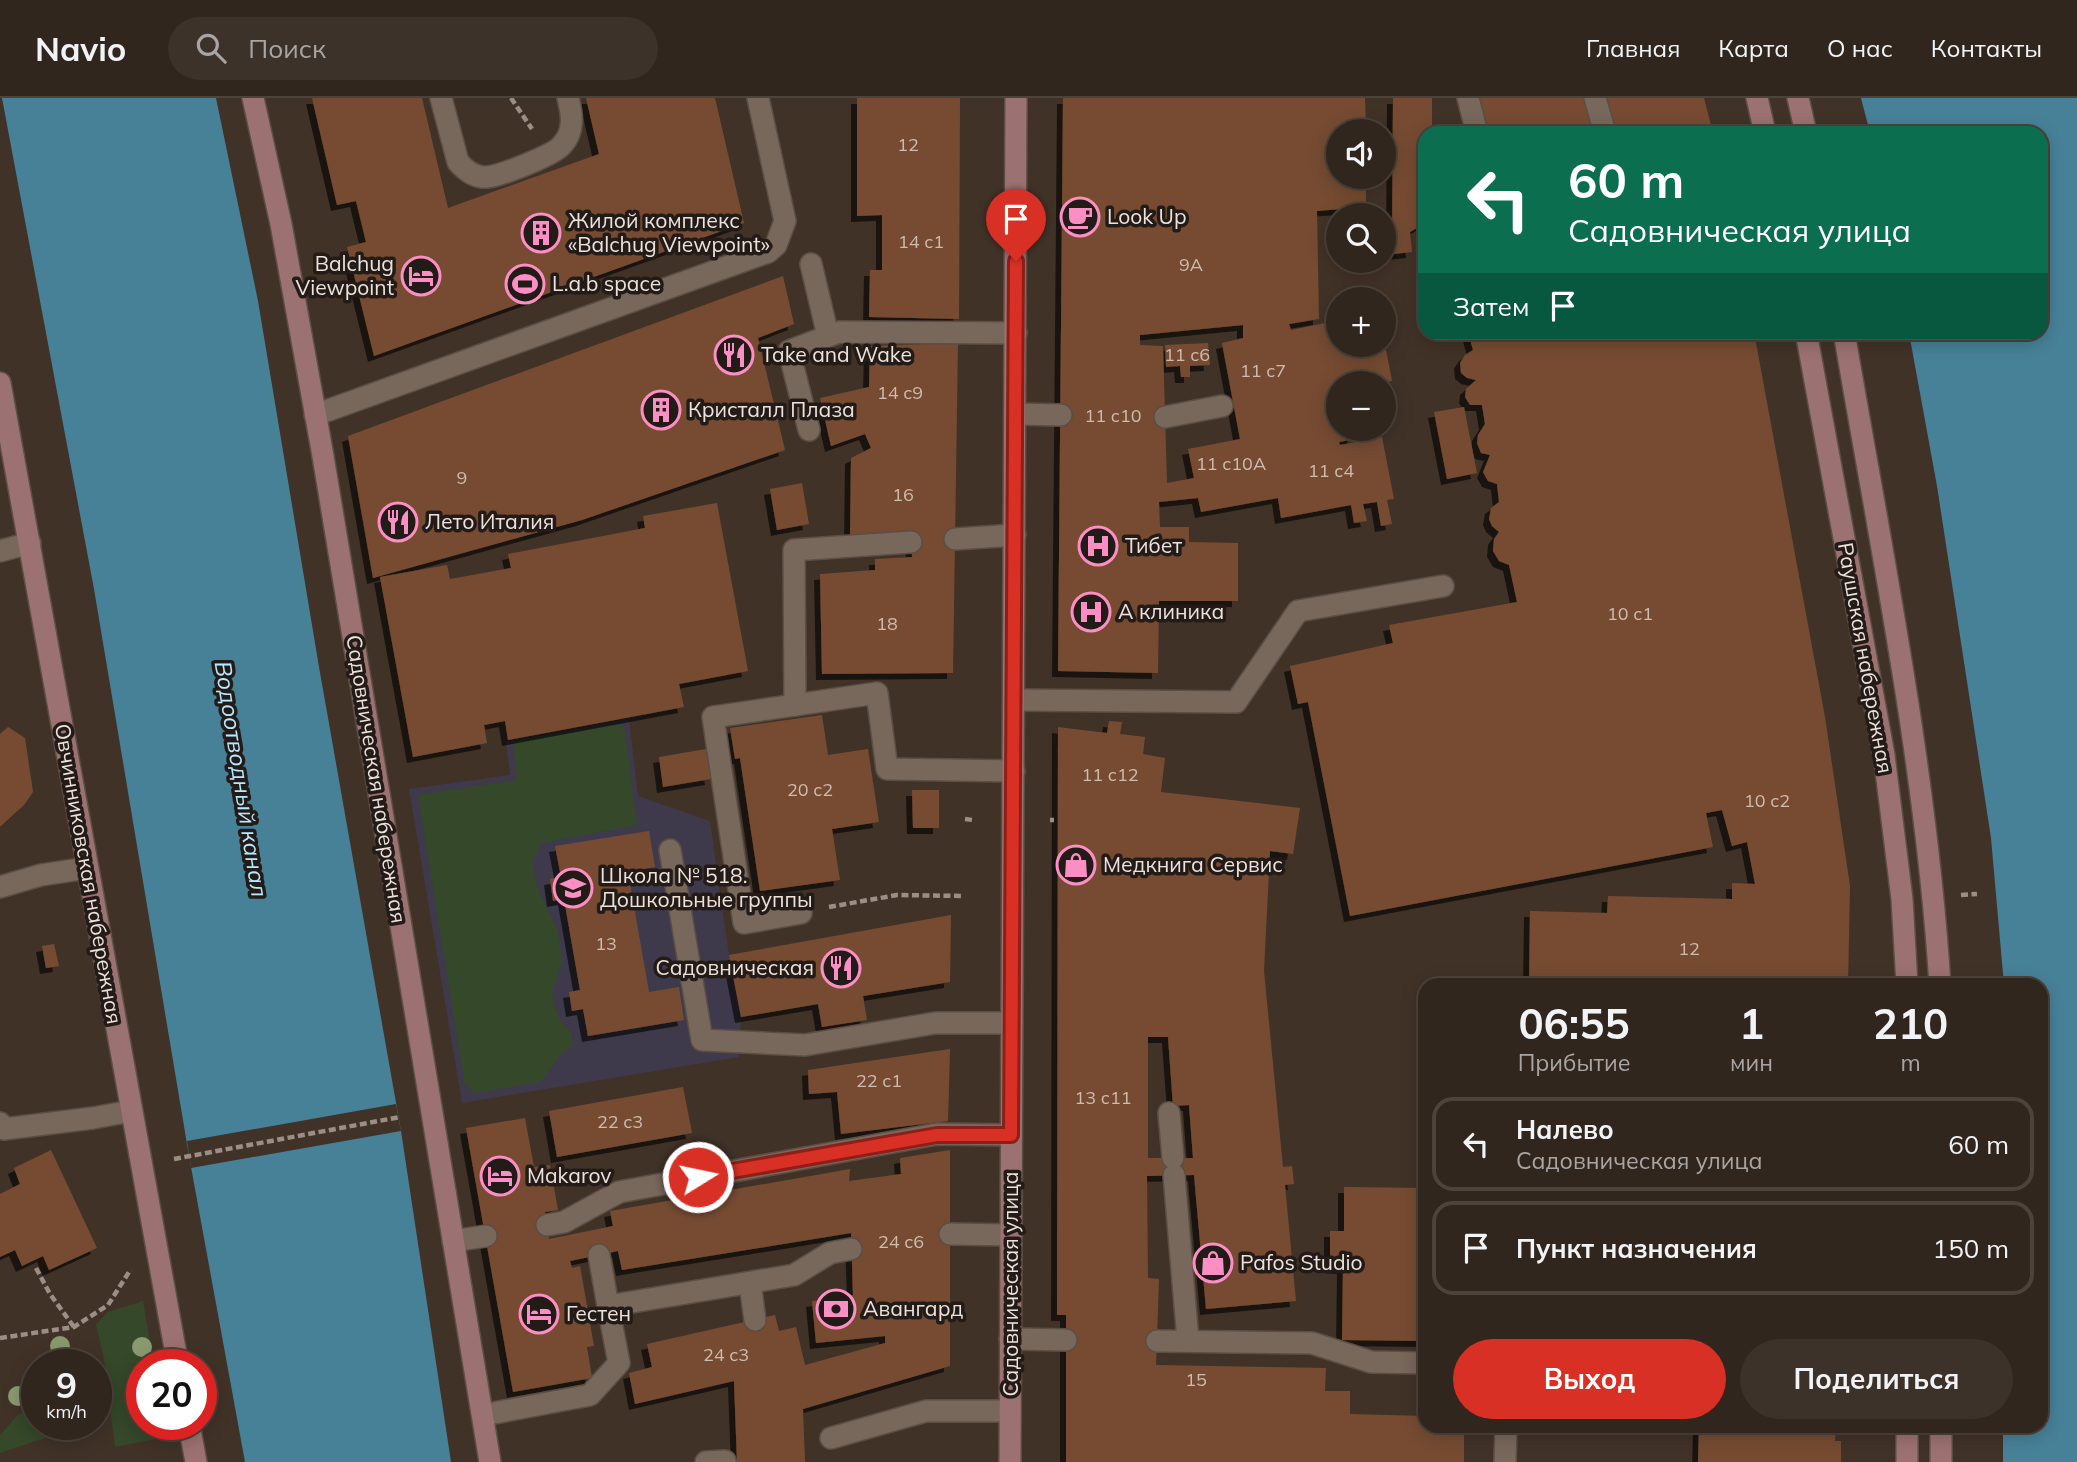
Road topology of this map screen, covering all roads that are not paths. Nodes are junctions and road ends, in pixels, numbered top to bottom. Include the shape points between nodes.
1 (253, 98) edge
2 (441, 98) edge
3 (568, 98) edge
4 (758, 98) edge
5 (1016, 98) edge
6 (1468, 98) edge
7 (1595, 98) edge
8 (1757, 98) edge
9 (1798, 98) edge
10 (1476, 126) edge
11 (1603, 126) edge
12 (1763, 126) edge
13 (1804, 126) edge
14 (811, 264) dead end
15 (1016, 333) junction
16 (828, 336) junction
17 (1808, 340) edge
18 (1845, 340) edge
19 (0, 383) edge
20 (1222, 406) dead end
21 (1016, 414) junction
22 (316, 415) junction
23 (1061, 415) dead end
24 (1165, 417) dead end
25 (809, 430) dead end
26 (1015, 535) junction
27 (955, 539) dead end
28 (911, 542) dead end
29 (30, 543) junction
30 (0, 551) edge
31 (1443, 586) dead end
32 (1015, 700) junction
33 (795, 705) junction
34 (1014, 771) junction
35 (670, 850) dead end
36 (87, 868) junction
37 (0, 887) edge
38 (801, 913) road end
39 (1907, 978) edge
40 (1940, 978) edge
41 (1012, 1023) junction
42 (131, 1111) junction
43 (1169, 1113) dead end
44 (0, 1123) edge
45 (1011, 1135) junction
46 (589, 1208) junction
47 (547, 1225) dead end
48 (594, 1230) dead end
49 (950, 1234) dead end
50 (1010, 1235) junction
51 (486, 1236) dead end
52 (453, 1241) junction
53 (852, 1249) dead end
54 (599, 1255) dead end
55 (750, 1283) junction
56 (608, 1306) junction
57 (755, 1320) dead end
58 (1010, 1339) junction
59 (1066, 1340) dead end
60 (1157, 1341) dead end
61 (1188, 1341) junction
62 (175, 1349) edge
63 (1418, 1363) edge
64 (1010, 1411) junction
65 (483, 1415) junction
66 (1506, 1433) edge
67 (1908, 1433) edge
68 (1941, 1433) edge
69 (831, 1438) dead end
70 (192, 1440) edge
71 (196, 1462) edge
72 (490, 1462) edge
73 (1010, 1462) edge
74 (1505, 1462) edge
75 (1907, 1462) edge
76 (1941, 1462) edge

1 - 22 street, Садовническая набережная
2 - 3 street via 458,162 466,171 487,177 562,146 571,128
4 - 22 street via 785,221 776,245 768,252
5 - 15 street, Садовническая улица
6 - 10 street
7 - 11 street
8 - 12 street
9 - 13 street
14 - 16 street
15 - 16 street via 839,332
15 - 21 street, Садовническая улица
16 - 25 street via 789,351
17 - 39 street, Раушская набережная via 1884,755
18 - 40 street, Раушская набережная via 1915,751
19 - 29 street, Овчинниковская набережная
20 - 24 street
21 - 23 street
21 - 26 street, Садовническая улица
22 - 52 street, Садовническая набережная
26 - 27 street
26 - 32 street, Садовническая улица
28 - 33 street via 794,550
29 - 30 street
29 - 36 street, Овчинниковская набережная
31 - 32 street via 1298,611 1236,702
32 - 34 street, Садовническая улица
33 - 34 street via 877,693 887,769
33 - 38 street via 713,717 744,923
34 - 41 street, Садовническая улица
35 - 41 street via 702,1040 805,1045 935,1023
36 - 37 street
36 - 42 street, Овчинниковская набережная
41 - 45 street, Садовническая улица
42 - 44 street via 4,1129
42 - 62 street, Овчинниковская набережная
43 - 61 street
45 - 46 street via 923,1137 619,1192
45 - 50 street, Садовническая улица
46 - 47 street via 564,1222
46 - 48 street
49 - 50 street
50 - 58 street, Садовническая улица
51 - 52 street
52 - 65 street, Садовническая набережная
53 - 55 street via 830,1252 794,1275
54 - 56 street
55 - 56 street
55 - 57 street
56 - 65 street via 618,1363 590,1395
58 - 59 street
58 - 64 street, Садовническая улица
60 - 61 street
61 - 63 street via 1312,1343 1371,1362
64 - 69 street via 926,1411
64 - 73 street, Садовническая улица
65 - 72 street, Садовническая набережная
66 - 74 street
67 - 75 street
68 - 76 street
70 - 71 street

